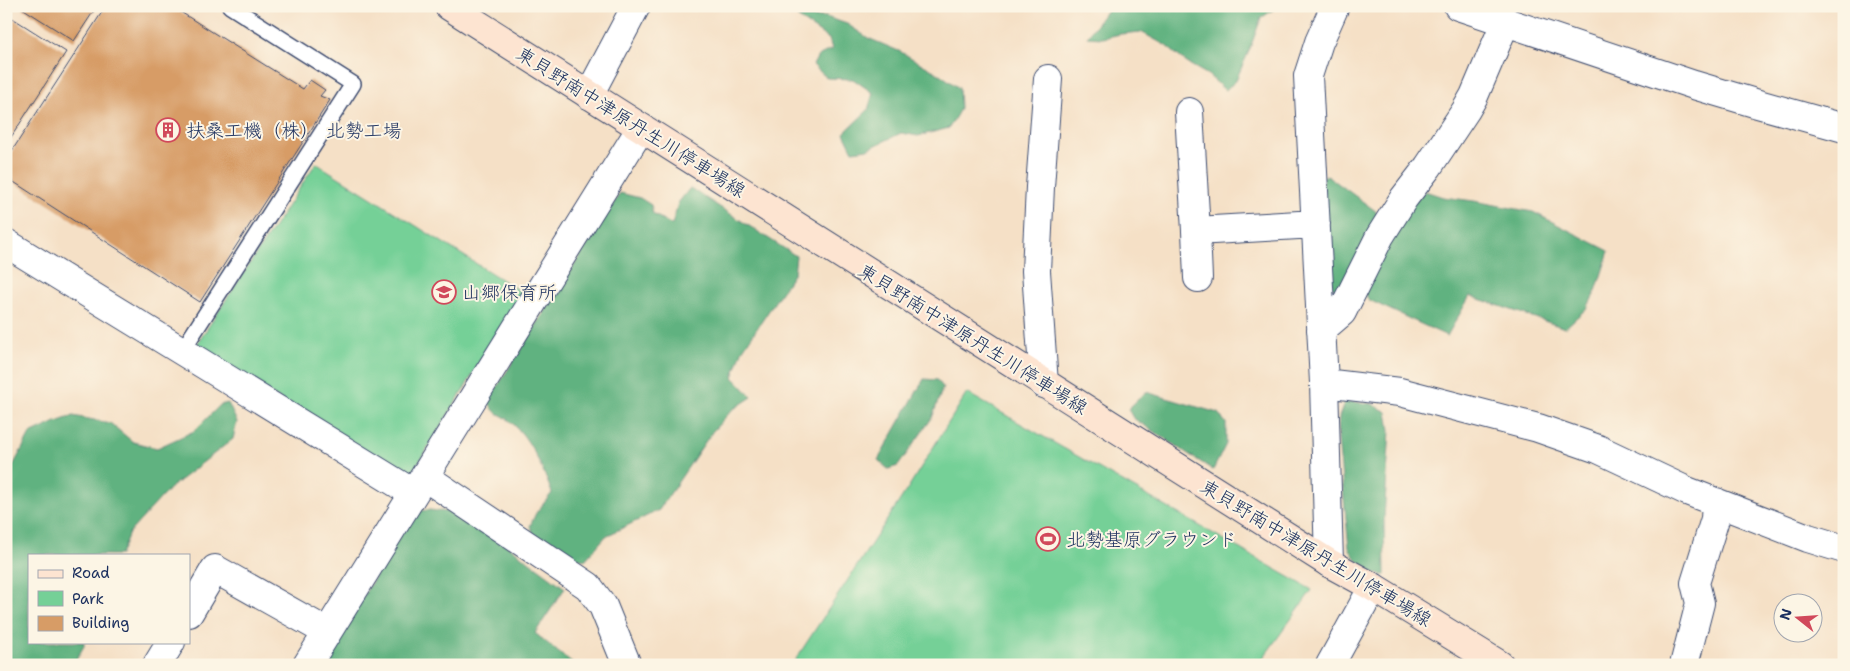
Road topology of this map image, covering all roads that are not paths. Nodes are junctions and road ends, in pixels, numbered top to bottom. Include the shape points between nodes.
1 (230, 6) edge
2 (450, 6) edge
3 (636, 6) edge
4 (1335, 6) edge
5 (1458, 6) edge
6 (1506, 21) junction
7 (1048, 79) dead end
8 (589, 95) junction
9 (1189, 112) dead end
10 (641, 128) junction
11 (1844, 128) edge
12 (1316, 224) junction
13 (1196, 231) junction
14 (6, 243) edge
15 (1198, 278) dead end
16 (1321, 330) junction
17 (182, 351) junction
18 (1324, 383) junction
19 (1044, 384) junction
20 (419, 485) junction
21 (1716, 502) junction
22 (1844, 549) edge
23 (1329, 563) junction
24 (1373, 587) junction
25 (190, 611) edge
26 (327, 632) junction
27 (170, 644) edge
28 (157, 665) edge
29 (307, 665) edge
30 (627, 665) edge
31 (1330, 665) edge
32 (1500, 665) edge
33 (1684, 665) edge

1 - 17 lane via 353,84
2 - 8 main road, 東貝野南中津原丹生川停車場線
3 - 8 street
4 - 12 street via 1318,42 1308,76
5 - 6 street
6 - 11 street via 1694,85
6 - 16 street via 1466,110 1385,228 1342,312
7 - 19 street via 1036,270
8 - 10 main road, 東貝野南中津原丹生川停車場線
9 - 13 street
10 - 19 main road, 東貝野南中津原丹生川停車場線
10 - 20 street
12 - 13 street
12 - 16 street
13 - 15 street
14 - 17 street
16 - 18 street
17 - 20 street
18 - 21 street via 1400,392 1538,428 1598,449 1687,492
18 - 23 street
19 - 23 main road, 東貝野南中津原丹生川停車場線
20 - 26 street
20 - 30 street via 588,586 604,606
21 - 22 street
21 - 33 street via 1715,519 1695,583 1700,603
23 - 24 main road, 東貝野南中津原丹生川停車場線
24 - 31 street
24 - 32 main road, 東貝野南中津原丹生川停車場線
25 - 26 street via 216,569
26 - 29 street
27 - 28 street

